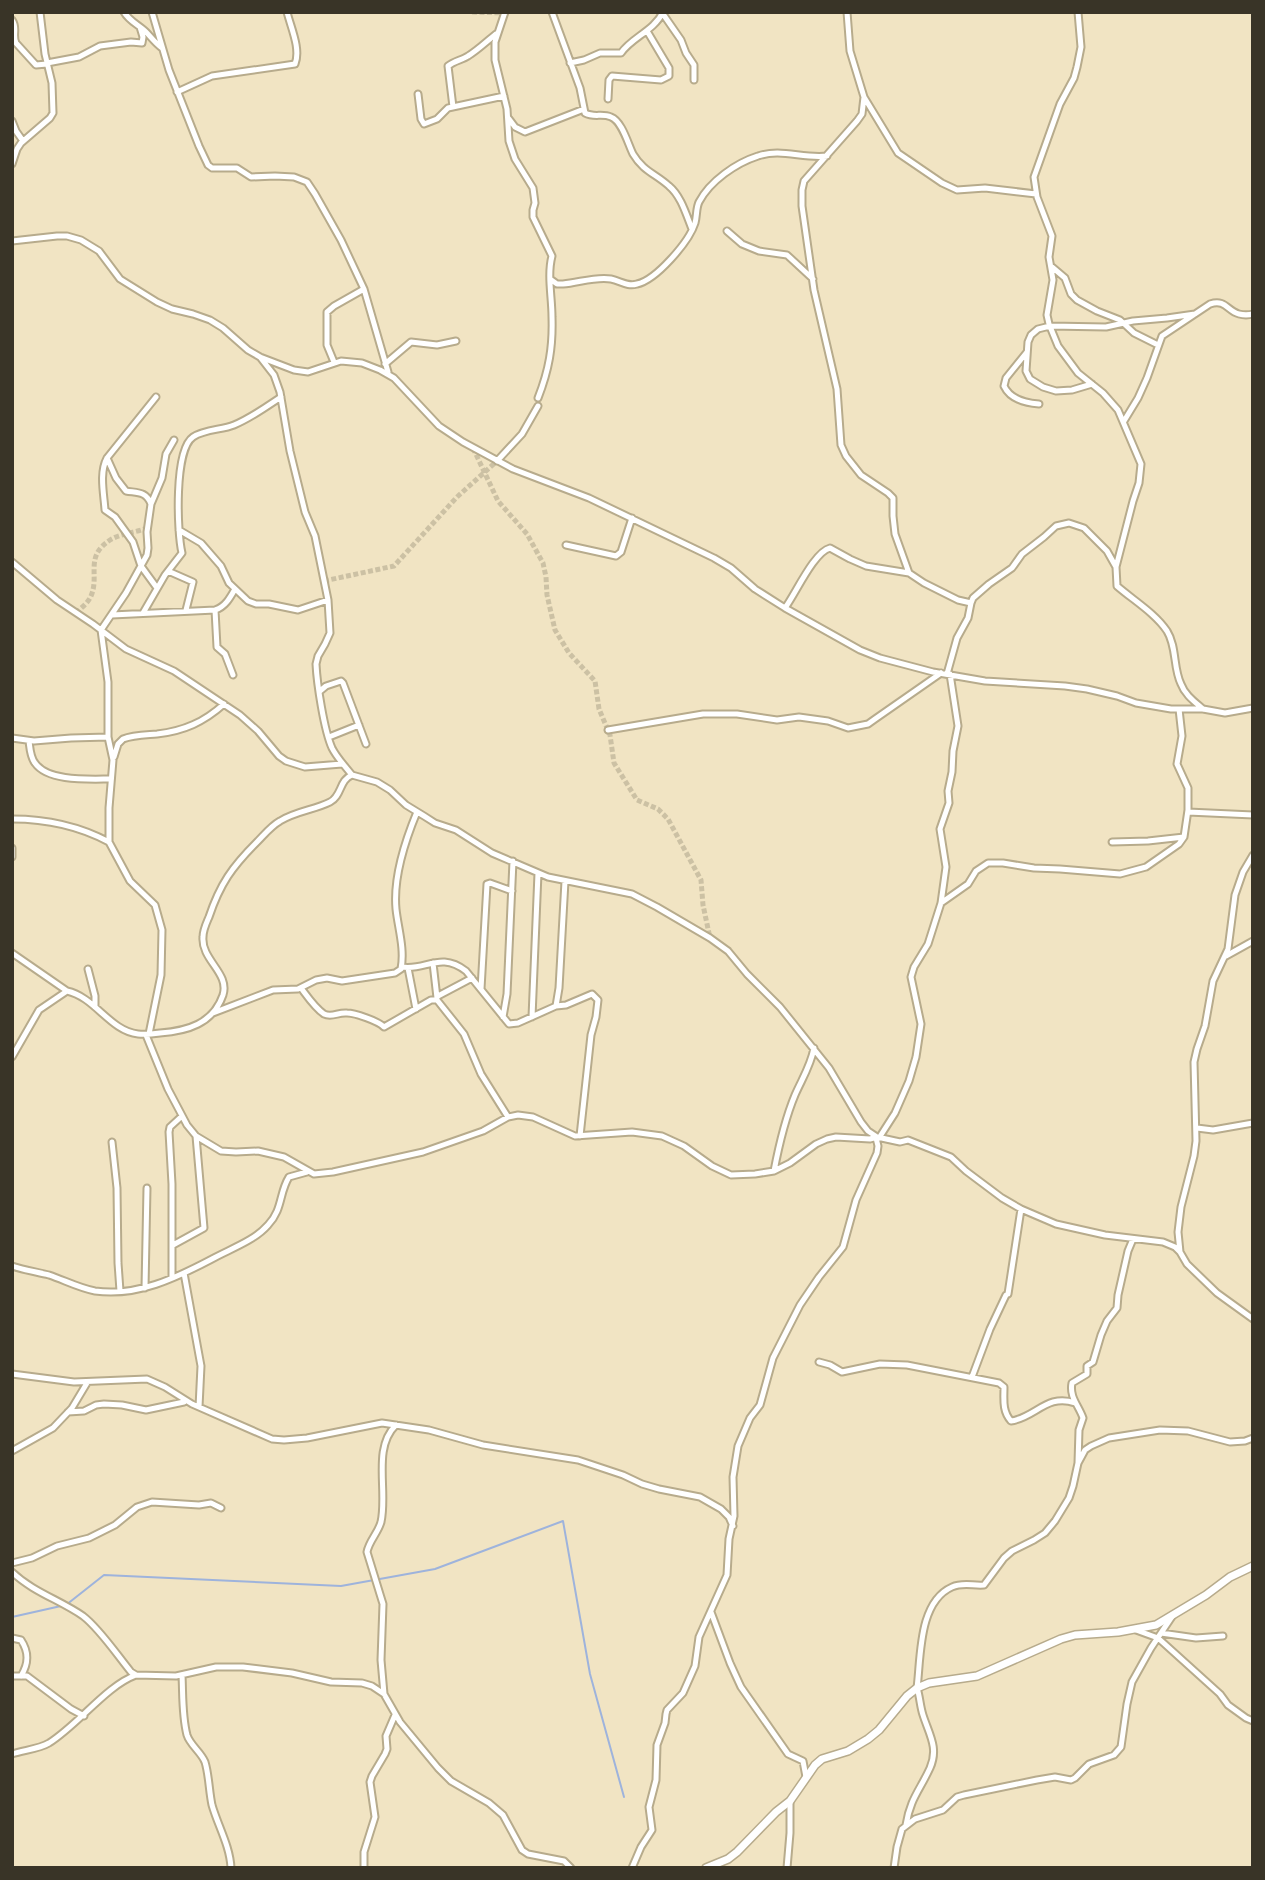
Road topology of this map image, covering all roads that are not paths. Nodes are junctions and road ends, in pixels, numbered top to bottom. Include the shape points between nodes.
1 (40, 12) edge
2 (124, 12) edge
3 (152, 12) edge
4 (287, 12) edge
5 (505, 12) edge
6 (552, 12) edge
7 (847, 12) edge
8 (1079, 12) edge
9 (663, 13) edge
10 (12, 20) edge
11 (140, 27) junction
12 (647, 31) junction
13 (498, 32) junction
14 (163, 48) junction
15 (570, 63) junction
16 (47, 64) junction
17 (694, 80) dead end
18 (177, 92) junction
19 (418, 94) dead end
20 (504, 96) junction
21 (864, 97) junction
22 (608, 99) dead end
23 (453, 107) junction
24 (584, 109) junction
25 (508, 118) junction
26 (12, 121) edge
27 (13, 140) edge
28 (22, 142) junction
29 (827, 156) junction
30 (12, 164) edge
31 (1036, 194) junction
32 (692, 229) junction
33 (727, 231) dead end
34 (12, 242) edge
35 (1051, 266) junction
36 (550, 279) junction
37 (813, 279) junction
38 (364, 289) junction
39 (1195, 314) junction
40 (1253, 314) edge
41 (1123, 322) junction
42 (1050, 326) junction
43 (456, 341) dead end
44 (1158, 345) junction
45 (1027, 352) junction
46 (260, 357) junction
47 (334, 362) junction
48 (385, 364) junction
49 (390, 375) junction
50 (1092, 384) junction
51 (156, 397) dead end
52 (281, 397) junction
53 (538, 398) dead end
54 (1039, 404) dead end
55 (538, 406) dead end
56 (1124, 421) junction
57 (174, 440) dead end
58 (107, 458) junction
59 (497, 461) junction
60 (151, 504) junction
61 (632, 518) junction
62 (179, 530) junction
63 (566, 545) dead end
64 (12, 562) edge
65 (141, 566) junction
66 (1116, 567) junction
67 (168, 571) junction
68 (909, 573) junction
69 (157, 588) junction
70 (234, 589) junction
71 (328, 600) junction
72 (971, 603) junction
73 (785, 608) junction
74 (186, 610) junction
75 (215, 610) junction
76 (143, 613) junction
77 (112, 615) junction
78 (100, 630) junction
79 (946, 674) junction
80 (233, 675) dead end
81 (320, 691) junction
82 (224, 704) junction
83 (1253, 708) edge
84 (1179, 709) junction
85 (1203, 709) junction
86 (359, 725) junction
87 (608, 730) dead end
88 (108, 737) junction
89 (329, 737) junction
90 (12, 738) edge
91 (29, 741) junction
92 (366, 744) dead end
93 (113, 760) junction
94 (342, 764) junction
95 (352, 775) junction
96 (111, 779) junction
97 (417, 812) junction
98 (1188, 812) junction
99 (1253, 816) edge
100 (12, 818) edge
101 (1184, 837) junction
102 (109, 842) junction
103 (1112, 842) dead end
104 (12, 848) edge
105 (1253, 855) edge
106 (12, 856) edge
107 (513, 861) junction
108 (538, 873) junction
109 (565, 881) junction
110 (512, 891) junction
111 (941, 903) junction
112 (1253, 941) edge
113 (12, 953) edge
114 (1226, 956) junction
115 (433, 963) junction
116 (405, 967) junction
117 (88, 969) dead end
118 (472, 978) junction
119 (301, 988) junction
120 (481, 989) junction
121 (67, 991) junction
122 (437, 998) junction
123 (556, 1006) junction
124 (95, 1007) junction
125 (416, 1009) junction
126 (213, 1013) junction
127 (503, 1017) junction
128 (531, 1017) junction
129 (147, 1034) junction
130 (814, 1048) junction
131 (12, 1057) edge
132 (182, 1116) junction
133 (508, 1117) junction
134 (1253, 1123) edge
135 (1197, 1128) junction
136 (196, 1136) junction
137 (580, 1136) junction
138 (877, 1138) junction
139 (112, 1142) dead end
140 (774, 1171) junction
141 (307, 1172) junction
142 (147, 1188) dead end
143 (1021, 1209) junction
144 (1133, 1239) junction
145 (173, 1245) junction
146 (1180, 1252) junction
147 (12, 1266) edge
148 (184, 1273) junction
149 (172, 1277) junction
150 (145, 1288) junction
151 (120, 1292) junction
152 (1253, 1319) edge
153 (819, 1362) dead end
154 (12, 1374) edge
155 (972, 1377) junction
156 (87, 1383) junction
157 (187, 1401) junction
158 (1075, 1403) junction
159 (199, 1407) junction
160 (68, 1412) junction
161 (396, 1424) junction
162 (1253, 1438) edge
163 (12, 1451) edge
164 (1077, 1463) junction
165 (221, 1508) dead end
166 (733, 1527) junction
167 (12, 1563) edge
168 (1253, 1566) edge
169 (12, 1572) edge
170 (710, 1611) junction
171 (1173, 1615) junction
172 (1135, 1630) junction
173 (1160, 1636) junction
174 (1223, 1636) dead end
175 (12, 1637) edge
176 (21, 1675) junction
177 (136, 1675) junction
178 (182, 1675) junction
179 (12, 1676) edge
180 (916, 1688) junction
181 (384, 1694) junction
182 (395, 1715) junction
183 (83, 1716) junction
184 (1253, 1721) edge
185 (12, 1754) edge
186 (806, 1777) junction
187 (790, 1801) junction
188 (906, 1825) junction
189 (230, 1868) edge
190 (363, 1868) edge
191 (571, 1868) edge
192 (632, 1868) edge
193 (706, 1868) edge
194 (787, 1868) edge
195 (894, 1868) edge

1 - 16 street
2 - 11 street
3 - 14 street
4 - 18 street via 295,64 212,76
5 - 13 street
6 - 15 street
7 - 21 street via 850,51
8 - 31 street via 1080,56 1034,173
9 - 12 street
9 - 17 street via 694,65
10 - 16 street via 16,43 36,65
11 - 14 street
11 - 16 street via 142,43 100,46 79,57
12 - 15 street via 621,54 600,53
12 - 22 street via 669,76 662,80 612,76
13 - 20 street via 494,52
13 - 23 street via 473,53 449,64
14 - 18 street
15 - 24 street
16 - 28 street via 52,114
18 - 38 street via 211,167 240,169 251,177 294,177 307,182
19 - 23 street via 424,124
20 - 23 street
20 - 25 street
21 - 29 street via 862,114
21 - 31 street via 898,153 947,186 960,191 985,188
24 - 25 street via 525,132
24 - 32 street via 588,116 614,119 637,159 676,195
25 - 36 street via 510,145 533,188 533,214 551,255
26 - 28 street
27 - 28 street
28 - 30 street
29 - 32 street via 774,152 738,164 702,197
29 - 37 street via 802,187
31 - 35 street via 1052,234
32 - 36 street via 673,258 640,284 608,279 557,284
33 - 37 street via 759,251 787,255
34 - 46 street via 57,236 81,240 99,251 121,279 160,304 216,323
35 - 41 street via 1065,278 1077,300
35 - 42 street
36 - 53 street via 552,351
37 - 68 street via 835,373 842,449 861,475 893,498 895,534
38 - 47 street via 327,312 327,345
38 - 48 street
39 - 40 street via 1217,302 1237,314
39 - 41 street
39 - 44 street via 1166,332
41 - 42 street via 1106,327
41 - 44 street
42 - 45 street via 1031,335
42 - 50 street via 1058,346
43 - 48 street via 437,345 411,342
44 - 56 street via 1150,372
45 - 50 street via 1028,376 1043,387 1060,391
45 - 54 street via 1004,386 1017,399
46 - 47 street via 306,373
46 - 52 street via 274,375
47 - 49 street via 362,363
48 - 49 street
49 - 59 street via 445,432
50 - 56 street
51 - 58 street
52 - 62 street via 234,425 194,436 188,442 181,460
52 - 71 street
55 - 59 street via 522,434
56 - 66 street via 1141,475
57 - 60 street
58 - 60 street via 126,491 147,496
58 - 65 street via 103,467 105,510 131,538
59 - 61 street
60 - 65 street via 148,552
61 - 63 street via 616,555
61 - 73 street via 724,564
62 - 67 street via 182,553
62 - 70 street via 201,543
64 - 78 street
65 - 69 street
65 - 77 street
66 - 72 street via 1089,531 1062,523
66 - 85 street via 1117,586 1166,630 1182,686
67 - 69 street
67 - 74 street via 193,582
68 - 72 street
68 - 73 street via 866,566 825,548
69 - 76 street
70 - 71 street via 256,604 290,609
70 - 75 street via 227,602
71 - 81 street via 330,633 316,664
72 - 79 street
73 - 79 street via 860,650
74 - 75 street
74 - 76 street
75 - 80 street via 217,647
76 - 77 street
77 - 78 street
78 - 82 street
78 - 88 street via 108,682
79 - 84 street via 1087,689
79 - 87 street via 868,724 852,728 807,718 727,714 691,715
79 - 111 street via 958,726 949,803 940,829 946,867
81 - 86 street via 341,681
81 - 89 street
82 - 93 street via 187,728 123,739
82 - 94 street via 289,762 312,768
83 - 85 street via 1225,713
84 - 85 street
84 - 98 street via 1182,736 1177,764 1188,788
86 - 89 street
86 - 92 street
88 - 91 street
88 - 93 street
89 - 94 street
90 - 91 street
91 - 96 street via 35,764 49,772 74,779
93 - 96 street
94 - 95 street
95 - 97 street via 377,782
95 - 126 street via 330,802 278,822 224,881 202,939 225,985
96 - 102 street
97 - 107 street
97 - 116 street via 397,880 396,910
98 - 99 street
98 - 101 street
100 - 102 street via 61,823
101 - 103 street
101 - 111 street via 1146,867 1120,874 988,863
102 - 129 street via 130,881 154,903 161,925 161,975
104 - 106 street
105 - 114 street via 1235,895
107 - 108 street
107 - 110 street
108 - 109 street
108 - 128 street
109 - 123 street
109 - 130 street via 632,894 710,938 732,955
110 - 120 street via 487,884
110 - 127 street
111 - 138 street via 911,977 920,1024 916,1057 895,1113
112 - 114 street
113 - 121 street
114 - 135 street via 1213,981 1194,1062
115 - 116 street
115 - 118 street via 458,964
115 - 122 street
116 - 119 street via 395,973 342,981 316,980
116 - 125 street
117 - 124 street
118 - 120 street
118 - 122 street
119 - 125 street via 322,1013 347,1013 384,1027
119 - 126 street via 273,990
120 - 127 street
121 - 124 street
121 - 131 street via 39,1010
122 - 125 street
122 - 133 street via 464,1034 481,1074
123 - 128 street
123 - 137 street via 592,995 598,1000
124 - 129 street via 126,1031
126 - 129 street via 190,1029
127 - 128 street via 512,1025
129 - 132 street
130 - 138 street
130 - 140 street via 786,1121
132 - 136 street
132 - 145 street via 169,1132
133 - 137 street via 533,1117
133 - 141 street via 423,1152 323,1174
134 - 135 street
135 - 146 street via 1181,1207
136 - 141 street via 221,1150 284,1157
136 - 145 street via 204,1228
137 - 140 street via 653,1134 673,1140 731,1175
138 - 140 street via 827,1139
138 - 143 street via 908,1140 951,1157
138 - 166 street via 877,1153 856,1200 843,1247 800,1305 773,1358 760,1405 738,1446
139 - 151 street
141 - 148 street via 289,1177 278,1209 256,1236
142 - 150 street
143 - 144 street via 1078,1230
143 - 155 street via 1007,1294
144 - 146 street via 1163,1242
144 - 158 street via 1117,1308 1107,1321 1087,1374 1070,1388
145 - 149 street
146 - 152 street via 1207,1284
147 - 151 street via 93,1290
148 - 149 street
148 - 159 street via 201,1366
149 - 150 street
150 - 151 street
153 - 155 street via 842,1372 880,1364 907,1365
154 - 156 street
155 - 158 street via 1004,1387 1004,1407 1011,1421 1058,1400
156 - 157 street via 147,1378
156 - 160 street
157 - 159 street
157 - 160 street via 146,1410 104,1404
158 - 164 street via 1083,1418
159 - 161 street via 272,1439
160 - 163 street via 50,1430
161 - 166 street via 483,1445 578,1460 642,1484 700,1497 721,1509
161 - 181 street via 385,1440 380,1523 367,1552 383,1604
162 - 164 street via 1230,1443 1188,1431 1160,1430 1100,1441 1085,1450
164 - 180 street via 1069,1498 1045,1532 1004,1558 985,1585 963,1583 936,1601 925,1624
165 - 167 street via 211,1503 152,1502 89,1538
166 - 170 street via 727,1576
168 - 171 street
169 - 177 street via 27,1586 91,1623
170 - 186 street via 734,1675 788,1754 803,1761
170 - 192 street via 692,1674 667,1710 649,1807 652,1830
171 - 172 street
171 - 173 street
172 - 173 street
172 - 180 street via 1075,1635 977,1676
173 - 174 street
173 - 184 street via 1235,1711
173 - 188 street via 1132,1682 1121,1747 1114,1755 1089,1764 1071,1780 1055,1777 957,1797 943,1810
175 - 176 street via 21,1640 27,1653
176 - 179 street
176 - 183 street
177 - 178 street
177 - 183 street via 122,1681
178 - 181 street via 216,1667 270,1670 362,1683
178 - 189 street via 188,1739 206,1765
180 - 186 street via 868,1740 822,1759
180 - 188 street via 934,1753 912,1799
181 - 182 street
182 - 190 street via 386,1736 387,1749 370,1782 375,1817
182 - 191 street via 451,1781 503,1815 522,1850 564,1861
183 - 185 street via 46,1745
186 - 187 street
187 - 193 street via 737,1852
187 - 194 street
188 - 195 street

